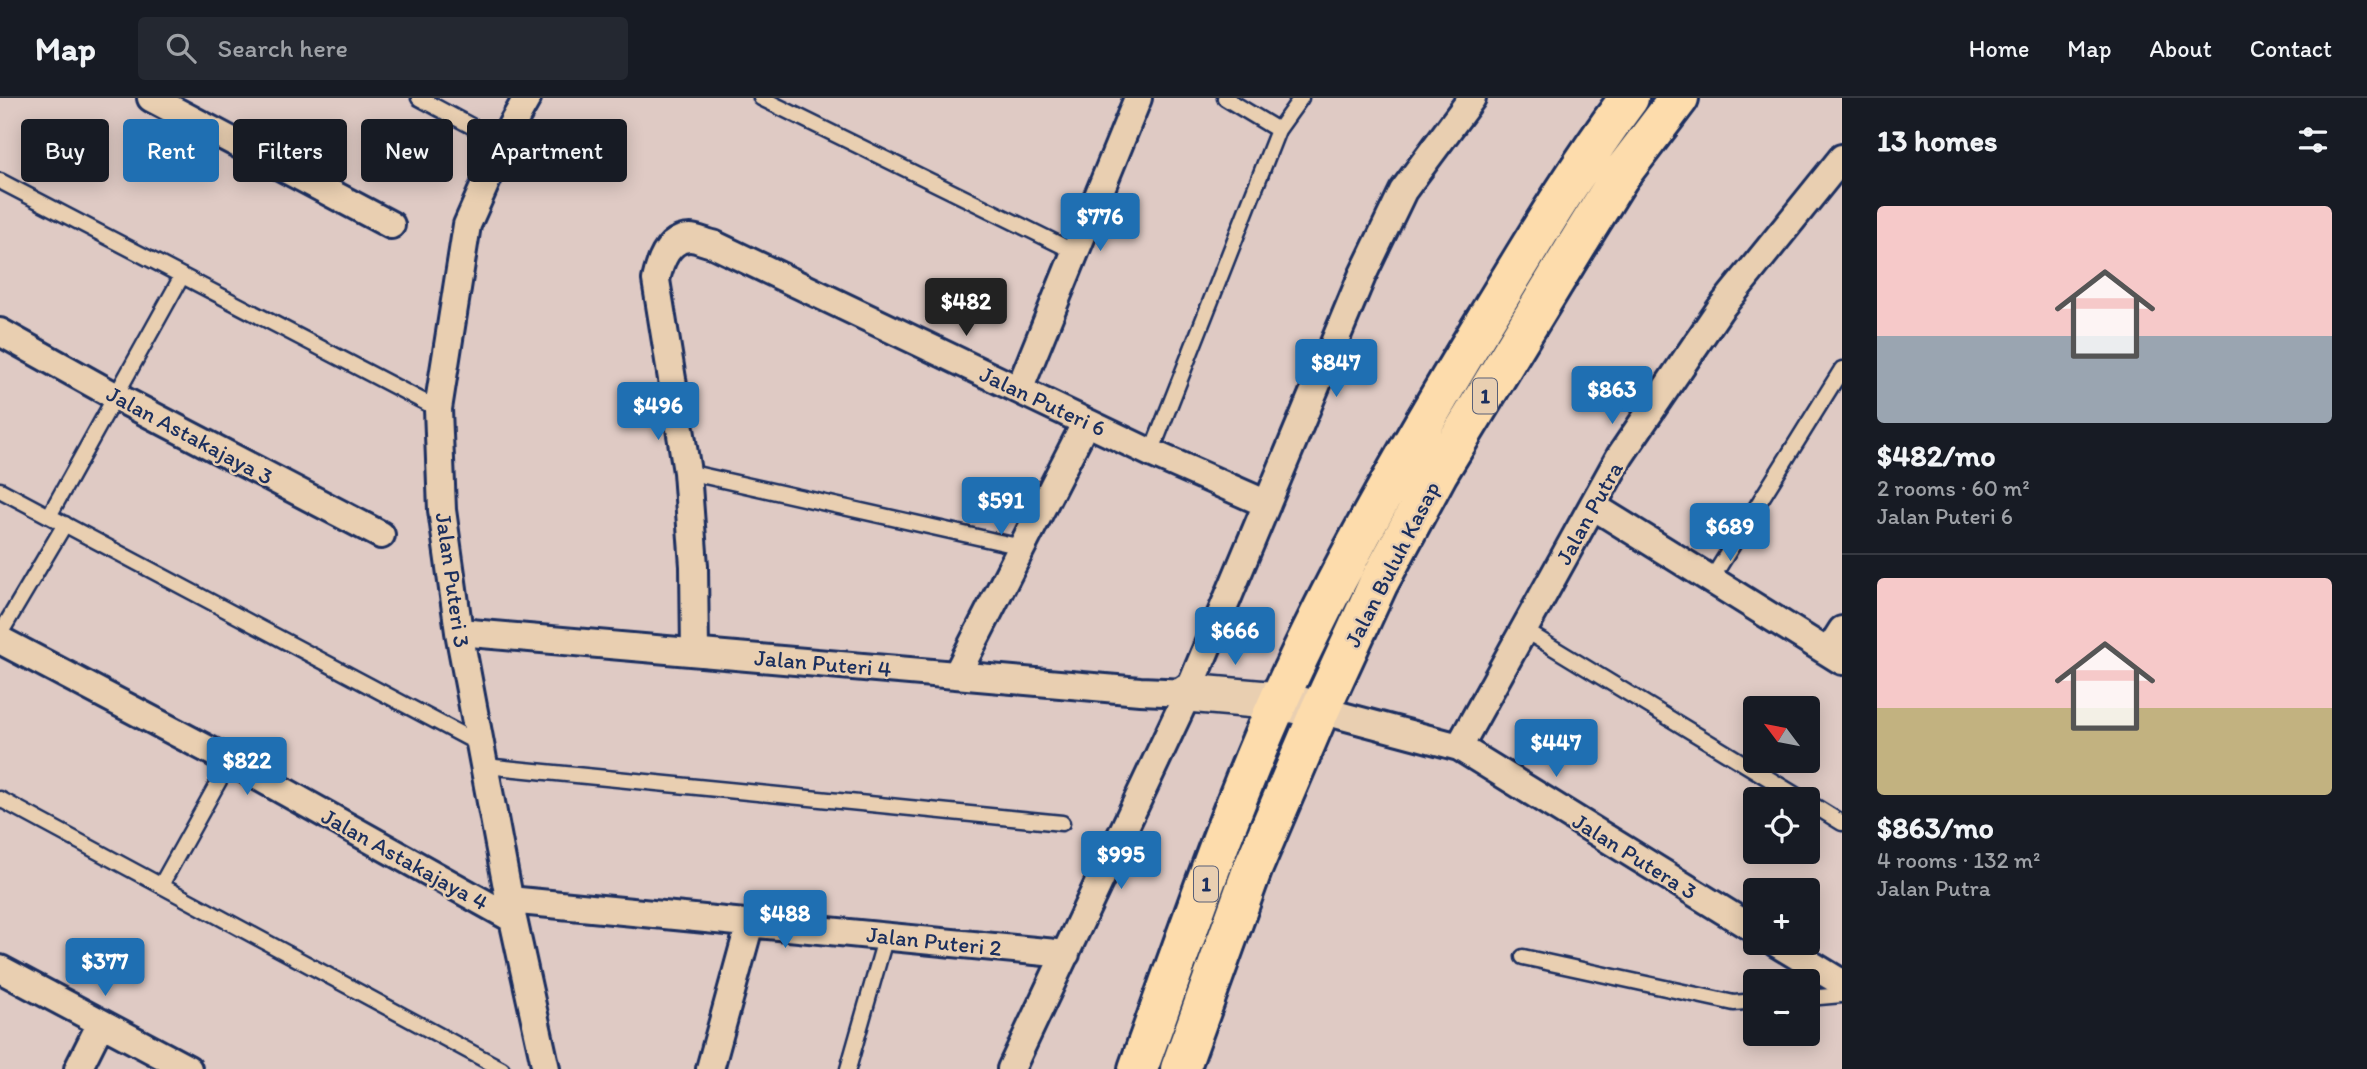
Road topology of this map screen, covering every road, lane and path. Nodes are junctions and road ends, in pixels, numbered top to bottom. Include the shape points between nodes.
1 (150, 98) edge
2 (419, 98) edge
3 (527, 98) edge
4 (761, 98) edge
5 (1139, 98) edge
6 (1226, 98) edge
7 (1301, 98) edge
8 (1472, 98) edge
9 (1629, 98) edge
10 (1679, 98) edge
11 (516, 119) edge
12 (467, 124) edge
13 (1278, 130) junction
14 (1842, 158) edge
15 (0, 181) edge
16 (486, 182) edge
17 (391, 225) dead end
18 (1075, 252) junction
19 (182, 275) junction
20 (0, 332) edge
21 (1842, 369) edge
22 (1019, 390) junction
23 (115, 396) junction
24 (438, 409) junction
25 (1086, 422) junction
26 (1152, 453) junction
27 (687, 472) junction
28 (0, 491) edge
29 (1267, 504) junction
30 (1593, 506) junction
31 (49, 516) junction
32 (65, 524) junction
33 (381, 535) dead end
34 (1022, 547) junction
35 (1712, 580) junction
36 (1524, 630) junction
37 (1842, 630) edge
38 (459, 632) junction
39 (0, 635) edge
40 (0, 640) edge
41 (695, 652) junction
42 (1835, 656) edge
43 (957, 674) junction
44 (1188, 693) junction
45 (1279, 701) junction
46 (1320, 710) junction
47 (1459, 747) junction
48 (483, 756) junction
49 (230, 761) junction
50 (1783, 787) edge
51 (0, 799) edge
52 (1820, 810) edge
53 (1062, 823) dead end
54 (1842, 823) edge
55 (161, 885) junction
56 (511, 910) junction
57 (750, 923) junction
58 (1743, 923) edge
59 (886, 936) junction
60 (1066, 954) junction
61 (1796, 955) edge
62 (1522, 957) dead end
63 (0, 969) edge
64 (1842, 983) edge
65 (1842, 995) edge
66 (1820, 997) edge
67 (1743, 1002) edge
68 (101, 1023) junction
69 (78, 1069) edge
70 (188, 1069) edge
71 (502, 1069) edge
72 (546, 1069) edge
73 (710, 1069) edge
74 (848, 1069) edge
75 (1012, 1069) edge
76 (1138, 1069) edge
77 (1180, 1069) edge

1 - 17 street
2 - 12 lane
3 - 11 street, Jalan Puteri 3
4 - 18 lane
5 - 18 street
6 - 13 lane
7 - 13 lane
8 - 29 street via 1403,191 1362,276
9 - 45 highway, Jalan Buluh Kasap / 1 via 1590,149 1406,451 1344,565
10 - 46 highway, Jalan Buluh Kasap / 1 via 1619,177 1438,473 1378,584
13 - 26 lane
14 - 30 street, Jalan Putra via 1720,309 1620,456
15 - 19 lane
16 - 24 street, Jalan Puteri 3 via 467,225
18 - 22 street
19 - 23 lane
19 - 24 lane
20 - 23 street, Jalan Astakajaya 3
21 - 35 lane
22 - 25 street, Jalan Puteri 6
22 - 27 street, Jalan Puteri 6 via 713,244 691,238 668,249 656,280
23 - 31 lane
23 - 33 street, Jalan Astakajaya 3
24 - 38 street, Jalan Puteri 3 via 442,510
25 - 26 street, Jalan Puteri 6
25 - 34 street
26 - 29 street, Jalan Puteri 6
27 - 34 lane
27 - 41 street
28 - 31 lane
29 - 44 street
30 - 35 street
30 - 36 street, Jalan Putra
31 - 32 lane
32 - 39 lane
32 - 48 lane
34 - 43 street
35 - 42 street
36 - 47 street, Jalan Putra
36 - 50 lane
37 - 42 street
38 - 41 street, Jalan Puteri 4
38 - 48 street, Jalan Puteri 3
40 - 49 street, Jalan Astakajaya 4
41 - 43 street, Jalan Puteri 4
43 - 44 street, Jalan Puteri 4
44 - 45 street
44 - 60 street
45 - 46 street
45 - 76 highway, Jalan Buluh Kasap / 1
46 - 47 street, Jalan Putera 3
46 - 77 highway, Jalan Buluh Kasap / 1 via 1252,870
47 - 58 street, Jalan Putera 3
48 - 53 lane
48 - 56 street, Jalan Puteri 3
49 - 55 lane
49 - 56 street, Jalan Astakajaya 4
51 - 55 lane
52 - 54 lane
55 - 71 lane
56 - 57 street, Jalan Puteri 2
56 - 72 street, Jalan Puteri 3
57 - 59 street, Jalan Puteri 2
57 - 73 street
59 - 60 street, Jalan Puteri 2
59 - 74 lane
60 - 75 street
61 - 64 street
62 - 67 lane
63 - 68 street
65 - 66 lane
68 - 69 street
68 - 70 street

